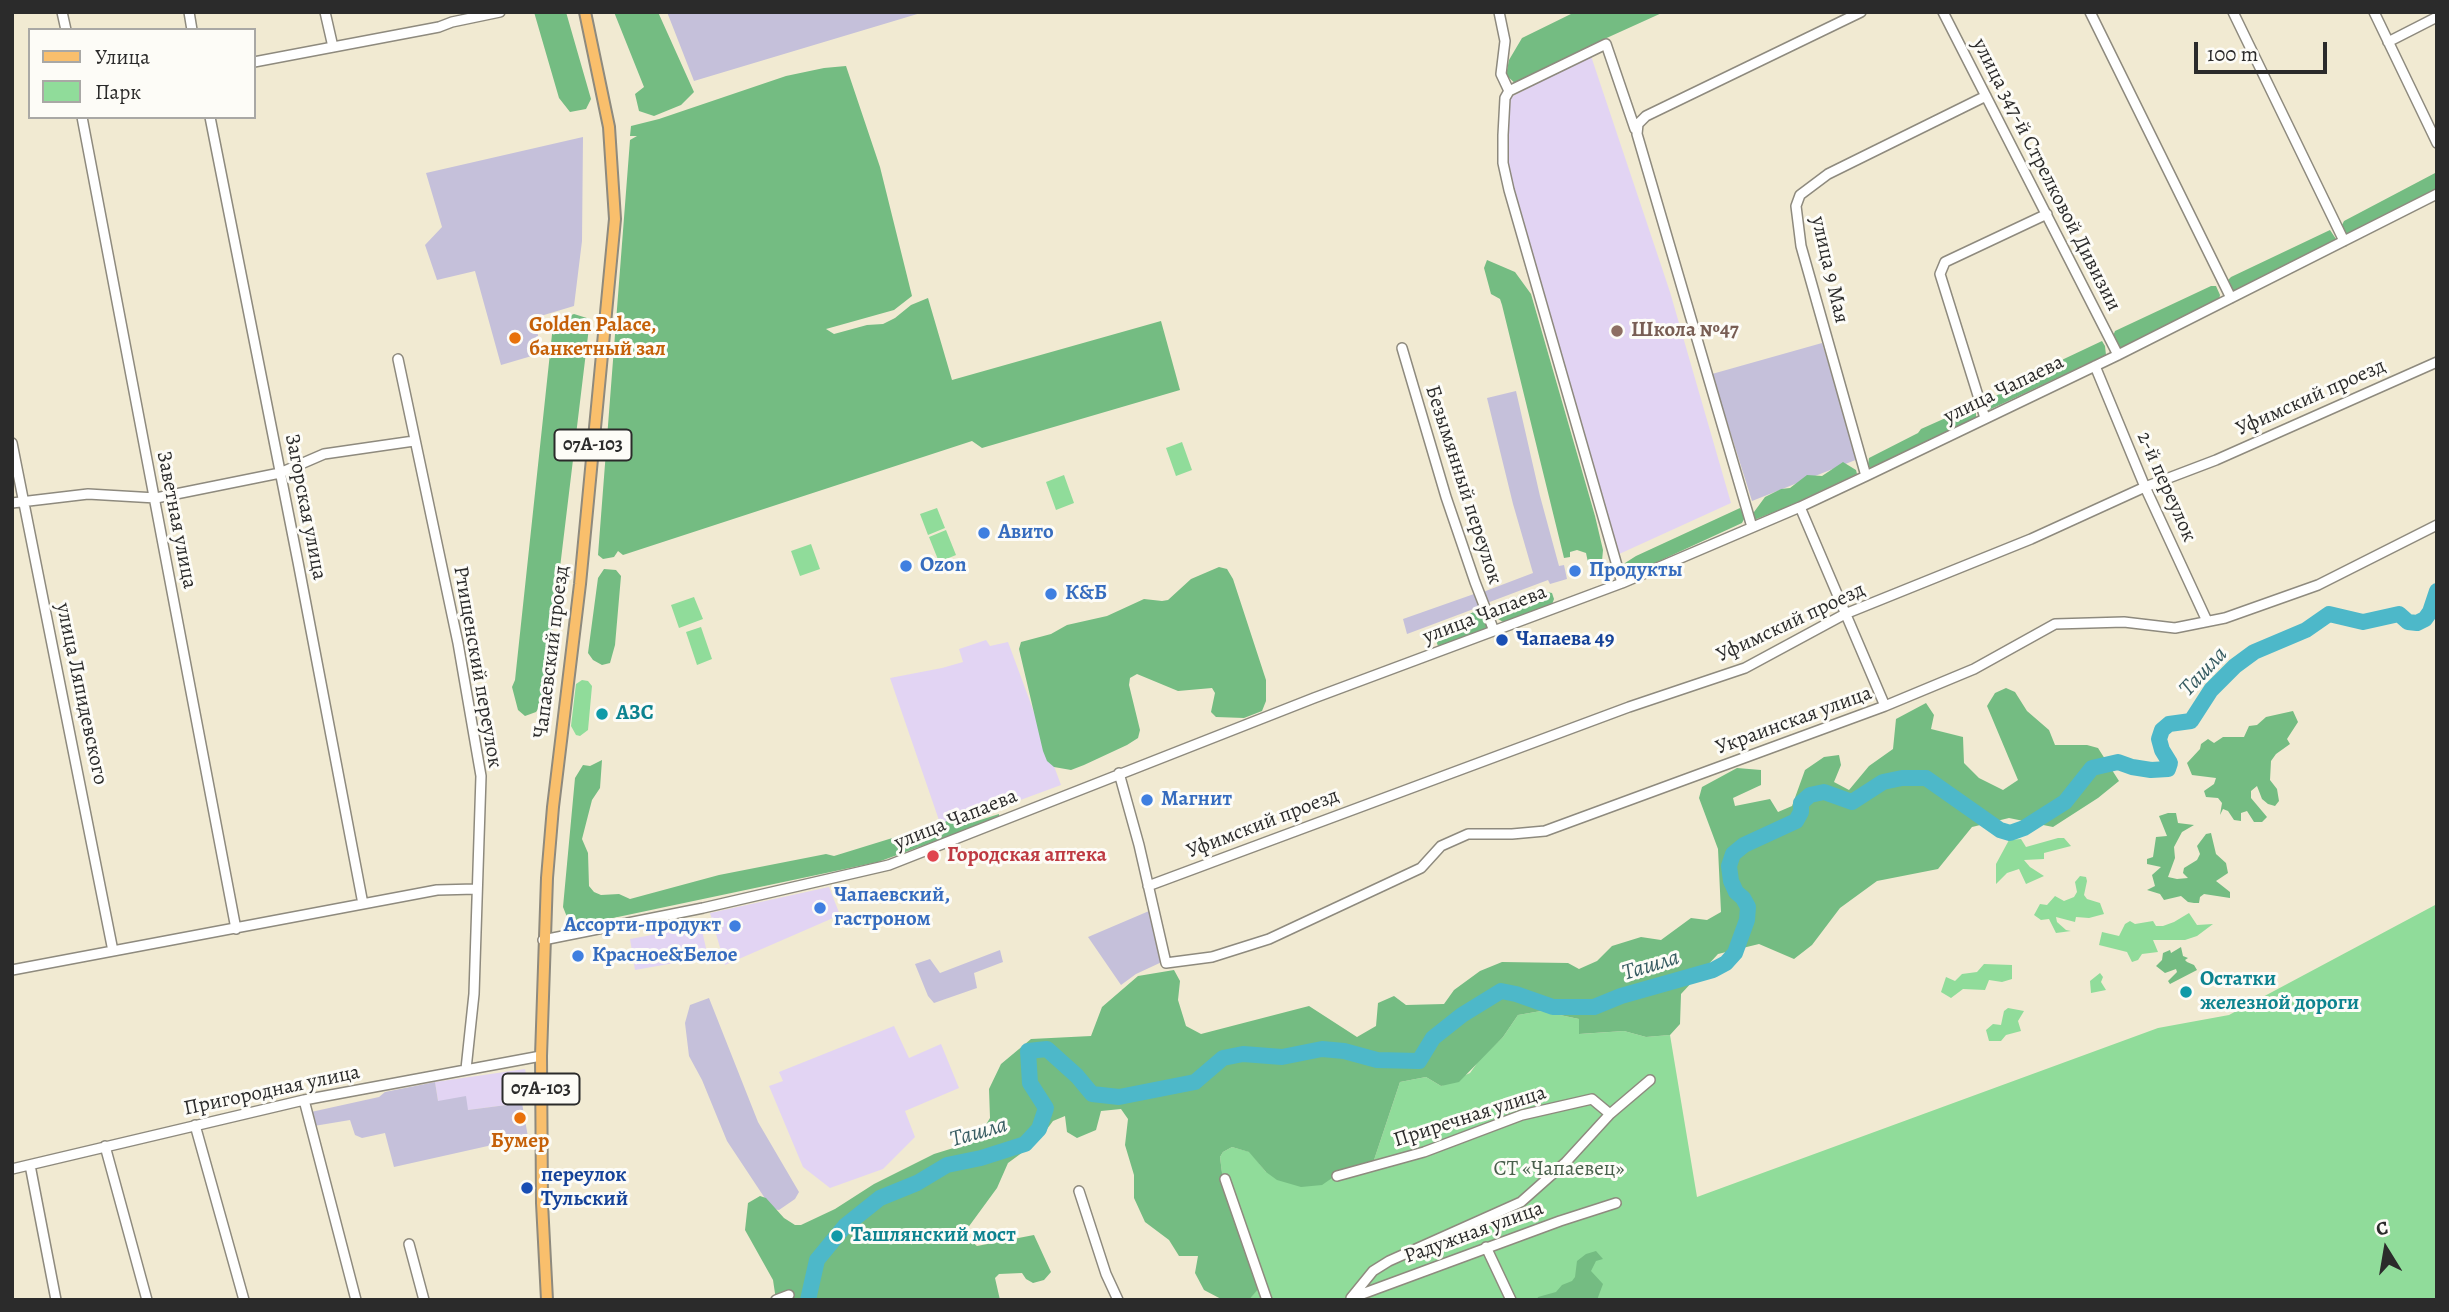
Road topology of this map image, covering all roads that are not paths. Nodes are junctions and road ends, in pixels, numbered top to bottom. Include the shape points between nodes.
1 (325, 12) edge
2 (447, 12) edge
3 (500, 12) edge
4 (585, 12) edge
5 (1499, 12) edge
6 (1861, 12) edge
7 (1943, 12) edge
8 (2090, 12) edge
9 (2233, 12) edge
10 (2374, 12) edge
11 (2437, 17) edge
12 (452, 22) junction
13 (2388, 42) junction
14 (333, 47) junction
15 (256, 62) edge
16 (1509, 90) junction
17 (1986, 96) junction
18 (82, 119) edge
19 (210, 119) edge
20 (1637, 134) junction
21 (2437, 143) edge
22 (2437, 194) edge
23 (2047, 214) junction
24 (2344, 241) junction
25 (2231, 298) junction
26 (1402, 348) dead end
27 (2118, 355) junction
28 (398, 359) dead end
29 (2437, 362) edge
30 (2095, 366) junction
31 (1985, 418) junction
32 (414, 441) junction
33 (12, 443) edge
34 (280, 472) junction
35 (1866, 476) junction
36 (2145, 487) junction
37 (156, 498) junction
38 (24, 501) junction
39 (12, 503) edge
40 (1800, 507) junction
41 (2437, 525) edge
42 (1752, 527) junction
43 (1622, 583) junction
44 (1845, 614) junction
45 (2207, 621) junction
46 (1494, 631) junction
47 (1885, 706) junction
48 (1119, 773) junction
49 (1148, 886) junction
50 (476, 889) junction
51 (363, 904) junction
52 (236, 929) junction
53 (543, 940) junction
54 (113, 951) junction
55 (12, 970) edge
56 (541, 1056) junction
57 (466, 1069) junction
58 (1650, 1080) dead end
59 (303, 1100) junction
60 (1610, 1114) junction
61 (195, 1125) junction
62 (105, 1146) junction
63 (30, 1165) junction
64 (12, 1169) edge
65 (1337, 1176) dead end
66 (1225, 1179) dead end
67 (1079, 1191) dead end
68 (1616, 1203) dead end
69 (409, 1244) dead end
70 (1486, 1247) junction
71 (789, 1295) dead end
72 (1349, 1299) edge
73 (56, 1300) edge
74 (147, 1300) edge
75 (244, 1300) edge
76 (356, 1300) edge
77 (424, 1300) edge
78 (547, 1300) edge
79 (776, 1300) edge
80 (1118, 1300) edge
81 (1267, 1300) edge
82 (1511, 1300) edge

1 - 14 street
2 - 12 street
3 - 12 street
4 - 53 main road, Чапаевский проезд / 07А-103 via 610,128 615,219
5 - 16 street via 1505,41 1501,74
6 - 20 street via 1646,116 1638,124
7 - 17 street, улица 347-й Стрелковой Дивизии
8 - 25 street
9 - 24 street
10 - 13 street
11 - 13 street
12 - 14 street
13 - 21 street
14 - 15 street
16 - 20 street via 1606,44
16 - 43 street via 1503,163 1509,190
17 - 23 street, улица 347-й Стрелковой Дивизии
17 - 35 street, улица 9 Мая via 1828,174 1800,195 1796,206 1801,246
18 - 37 street, Заветная улица
19 - 34 street, Загорская улица
20 - 42 street
22 - 24 street, улица Чапаева
23 - 27 street, улица 347-й Стрелковой Дивизии
23 - 31 street via 1945,262 1940,274
24 - 25 street, улица Чапаева
25 - 27 street, улица Чапаева
26 - 46 street, Безымянный переулок via 1446,497
27 - 30 street, улица Чапаева
28 - 32 street, Ртищенский переулок
29 - 36 street, Уфимский проезд
30 - 31 street, улица Чапаева
30 - 36 street, 2-й переулок
31 - 35 street, улица Чапаева
32 - 34 street via 324,454
32 - 50 street, Ртищенский переулок via 458,643 481,776
33 - 38 street, улица Ляпидевского
34 - 37 street
34 - 51 street, Загорская улица
35 - 40 street, улица Чапаева
36 - 44 street, Уфимский проезд
36 - 45 street, 2-й переулок
37 - 38 street via 88,494
37 - 52 street, Заветная улица
38 - 39 street
38 - 54 street, улица Ляпидевского
40 - 42 street, улица Чапаева
40 - 44 street
41 - 45 street, Украинская улица via 2318,585
42 - 43 street, улица Чапаева
43 - 46 street, улица Чапаева
44 - 47 street
44 - 49 street, Уфимский проезд via 1745,668 1629,706
45 - 47 street, Украинская улица via 2175,628 2124,622 2055,624 1974,669
46 - 48 street, улица Чапаева
47 - 49 street, Украинская улица via 1545,831 1468,834 1441,846 1421,868 1269,939 1212,957 1166,963
48 - 49 street
48 - 53 street, улица Чапаева via 889,865
50 - 51 street via 437,890
50 - 57 street, Ртищенский переулок via 474,994
51 - 52 street
52 - 54 street
53 - 56 main road, Чапаевский проезд / 07А-103
54 - 55 street
56 - 57 street, Пригородная улица
56 - 78 main road, Чапаевский проезд / 07А-103
57 - 59 street, Пригородная улица
58 - 60 street
59 - 61 street, Пригородная улица
59 - 76 street
60 - 65 street, Приречная улица via 1592,1099 1522,1115 1424,1152
60 - 72 street via 1521,1202 1389,1261 1373,1271
61 - 62 street, Пригородная улица
61 - 75 street
62 - 63 street, Пригородная улица
62 - 74 street
63 - 64 street, Пригородная улица
63 - 73 street
66 - 81 street
67 - 80 street
68 - 70 street, Радужная улица
69 - 77 street
70 - 72 street, Радужная улица
70 - 82 street
71 - 79 street

